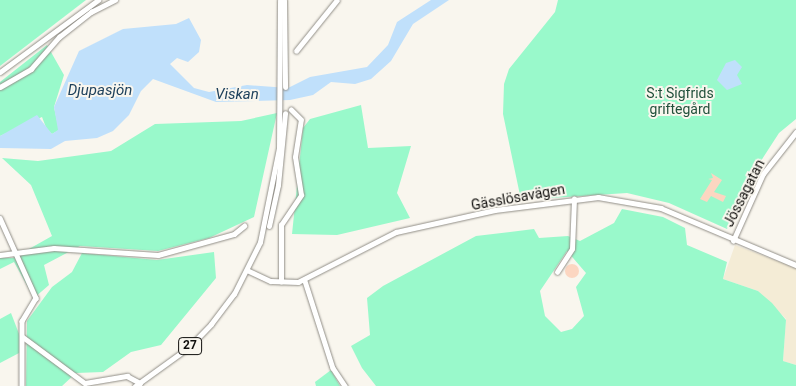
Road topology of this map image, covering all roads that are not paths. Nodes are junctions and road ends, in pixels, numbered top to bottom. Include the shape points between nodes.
1 (98, 0) edge
2 (115, 0) edge
3 (276, 0) edge
4 (282, 0) edge
5 (337, 0) edge
6 (283, 26) junction
7 (296, 51) dead end
8 (0, 72) edge
9 (0, 87) edge
10 (292, 110) dead end
11 (796, 132) edge
12 (574, 199) junction
13 (0, 218) edge
14 (244, 226) dead end
15 (733, 241) junction
16 (14, 250) junction
17 (0, 255) edge
18 (796, 264) edge
19 (248, 271) junction
20 (557, 272) dead end
21 (305, 281) junction
22 (281, 282) junction
23 (23, 337) junction
24 (139, 385) edge
25 (22, 386) edge
26 (345, 386) edge

1 - 8 main road
2 - 9 street via 80,21 35,65
3 - 6 main road
4 - 6 main road, 27
5 - 7 street
6 - 19 main road, 27 via 283,115 268,221
10 - 22 street via 301,120 295,157 301,194 281,225
11 - 15 street, Jössagatan via 763,174
12 - 15 street, Gässlösavägen via 604,197 645,203
12 - 20 street via 572,249
12 - 21 street, Gässlösavägen via 495,210 390,234
13 - 16 street
14 - 16 street via 234,234 158,255 54,248
15 - 18 street, Gässlösavägen
16 - 17 street
16 - 23 street via 36,298 22,321
19 - 22 street, Gässlösavägen
19 - 24 main road, 27 via 211,324 190,347
21 - 22 street, Gässlösavägen
21 - 26 street via 333,368
23 - 24 street via 84,383 126,376
23 - 25 street

